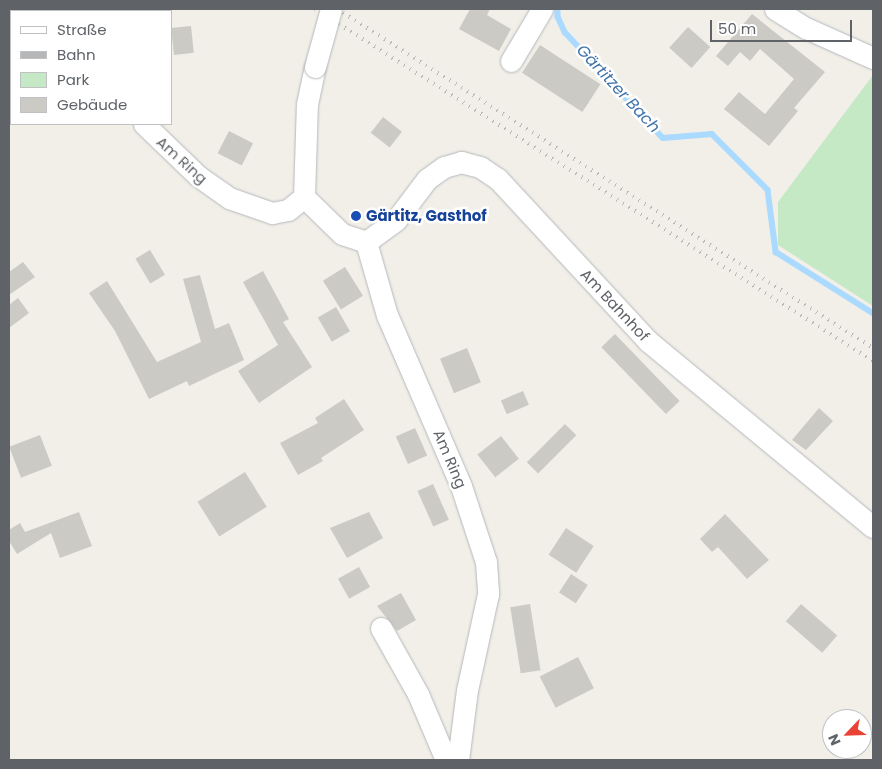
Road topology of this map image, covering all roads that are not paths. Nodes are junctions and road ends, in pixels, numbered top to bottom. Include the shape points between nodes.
1 (331, 9) edge
2 (542, 9) edge
3 (775, 9) edge
4 (873, 58) edge
5 (511, 61) dead end
6 (145, 125) edge
7 (304, 197) junction
8 (366, 242) junction
9 (873, 527) edge
10 (381, 628) dead end
11 (446, 760) edge
12 (458, 760) edge

1 - 7 street, bridge via 307,104
2 - 5 street
3 - 4 street via 814,32
6 - 7 street, Am Ring via 198,176 229,198 272,213 288,210
7 - 8 street via 342,234
8 - 9 street, Am Bahnhof via 396,220 427,179 444,166 460,162 480,167 498,179 648,341
8 - 12 street, Am Ring via 387,315 461,486 486,562 487,602 467,690
10 - 11 street via 418,694

